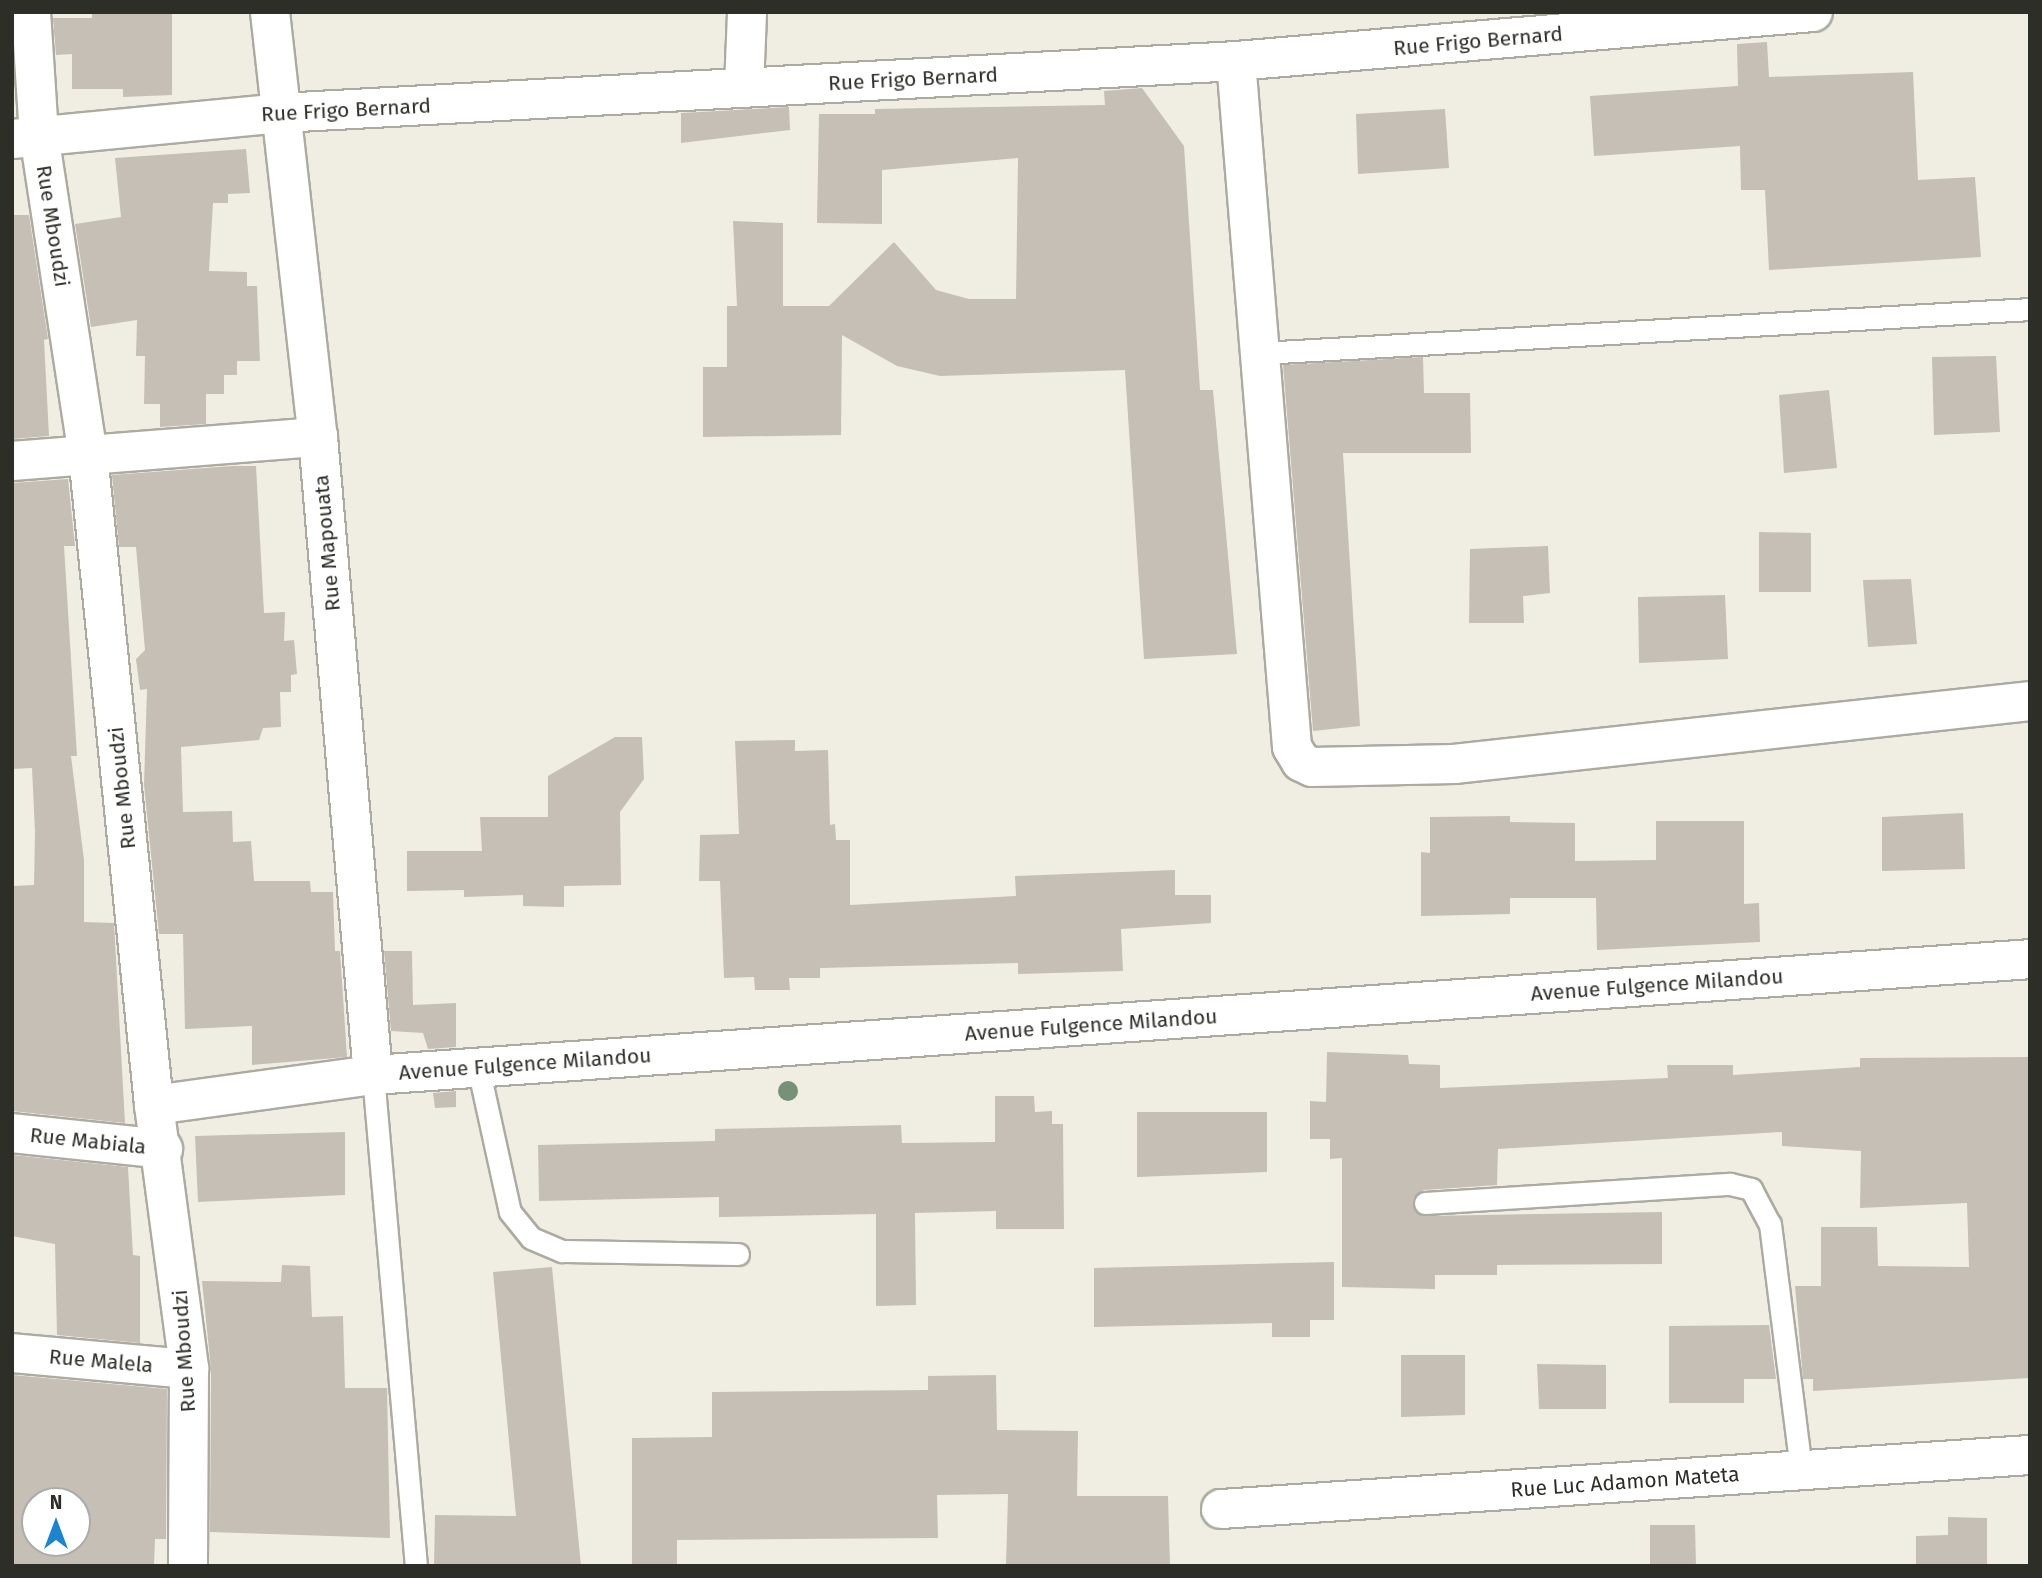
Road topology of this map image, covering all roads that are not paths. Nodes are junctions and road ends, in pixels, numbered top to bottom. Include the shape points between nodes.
1 (31, 12) edge
2 (270, 12) edge
3 (747, 12) edge
4 (1813, 12) edge
5 (1236, 61) junction
6 (744, 88) junction
7 (280, 113) junction
8 (26, 137) edge
9 (2030, 309) edge
10 (1261, 353) junction
11 (318, 437) junction
12 (88, 454) junction
13 (12, 461) edge
14 (2030, 701) edge
15 (2030, 959) edge
16 (478, 1068) junction
17 (373, 1075) junction
18 (154, 1105) junction
19 (12, 1133) edge
20 (163, 1149) junction
21 (1425, 1203) dead end
22 (738, 1254) dead end
23 (12, 1353) edge
24 (190, 1369) junction
25 (2030, 1455) edge
26 (1801, 1471) junction
27 (1221, 1509) dead end
28 (416, 1564) dead end
29 (188, 1566) edge

1 - 8 street, Rue Mboudzi
2 - 7 street, Rue Mapouata
3 - 6 street
4 - 5 street, Rue Frigo Bernard
5 - 6 street, Rue Frigo Bernard
5 - 10 street
6 - 7 street, Rue Frigo Bernard
7 - 8 street, Rue Frigo Bernard
7 - 11 street, Rue Mapouata
8 - 12 street, Rue Mboudzi
9 - 10 lane
10 - 14 street via 1292,747 1301,762 1312,767 1454,764
11 - 12 street
11 - 17 street, Rue Mapouata
12 - 13 street
12 - 18 street, Rue Mboudzi
15 - 16 street, Avenue Fulgence Milandou
16 - 17 street, Avenue Fulgence Milandou
16 - 22 lane via 510,1212 531,1238 562,1251
17 - 18 street, Avenue Fulgence Milandou
17 - 28 lane
18 - 20 street, Rue Mboudzi
19 - 20 street, Rue Mabiala
20 - 24 street, Rue Mboudzi
21 - 26 lane via 1730,1184 1751,1189 1770,1224
23 - 24 street, Rue Malela
24 - 29 street, Rue Mboudzi
25 - 26 street, Rue Luc Adamon Mateta
26 - 27 street, Rue Luc Adamon Mateta

